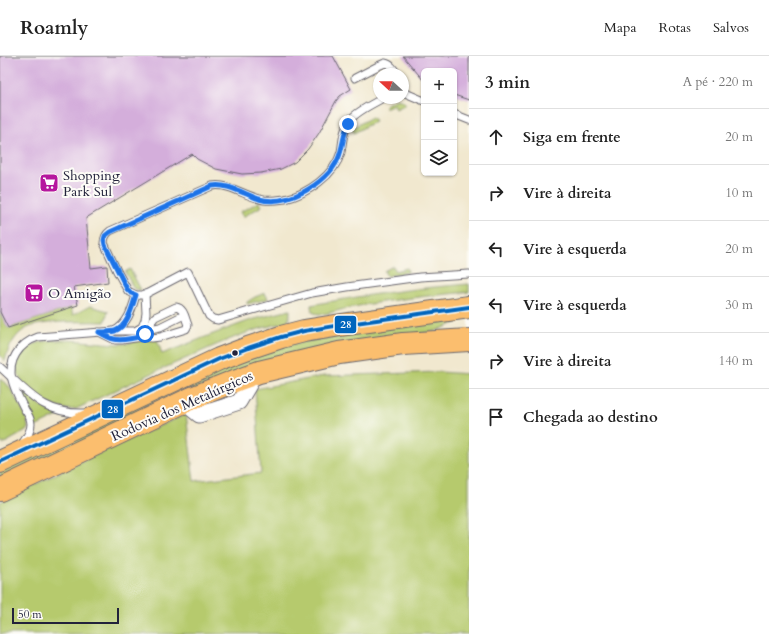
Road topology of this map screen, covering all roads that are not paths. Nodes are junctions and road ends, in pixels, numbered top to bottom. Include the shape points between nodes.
1 (374, 68) edge
2 (393, 68) edge
3 (373, 69) edge
4 (355, 78) dead end
5 (409, 94) edge
6 (421, 100) edge
7 (373, 104) edge
8 (457, 115) edge
9 (469, 120) edge
10 (469, 274) edge
11 (145, 294) junction
12 (136, 295) junction
13 (469, 307) edge
14 (184, 315) junction
15 (150, 329) junction
16 (114, 331) junction
17 (99, 332) junction
18 (142, 337) junction
19 (469, 340) edge
20 (0, 367) edge
21 (10, 376) junction
22 (113, 408) junction
23 (8, 458) edge
24 (0, 490) edge

1 - 2 lane via 385,63
3 - 4 lane
5 - 6 lane
7 - 12 lane via 349,120 340,155 334,167 318,182 297,195 279,200 264,200 216,185 107,234 105,245 127,289
8 - 9 lane
10 - 11 lane via 420,277 312,293 218,320 209,316 188,272
11 - 12 lane
11 - 16 lane via 146,313 142,327 132,332
12 - 16 lane via 128,317 122,326
13 - 22 main road via 341,325 281,337 219,359
14 - 15 lane
14 - 15 lane via 182,309 173,308 155,317
14 - 18 lane via 188,325 186,329 160,337
15 - 18 lane
16 - 17 lane
17 - 18 lane via 118,340
17 - 21 lane via 33,339 16,354
19 - 24 main road, Rodovia dos Metalúrgicos via 403,344 339,354 256,373 183,402
20 - 21 lane
21 - 22 lane via 40,403 59,411 88,413
21 - 23 lane via 31,424 28,434
22 - 23 main road

